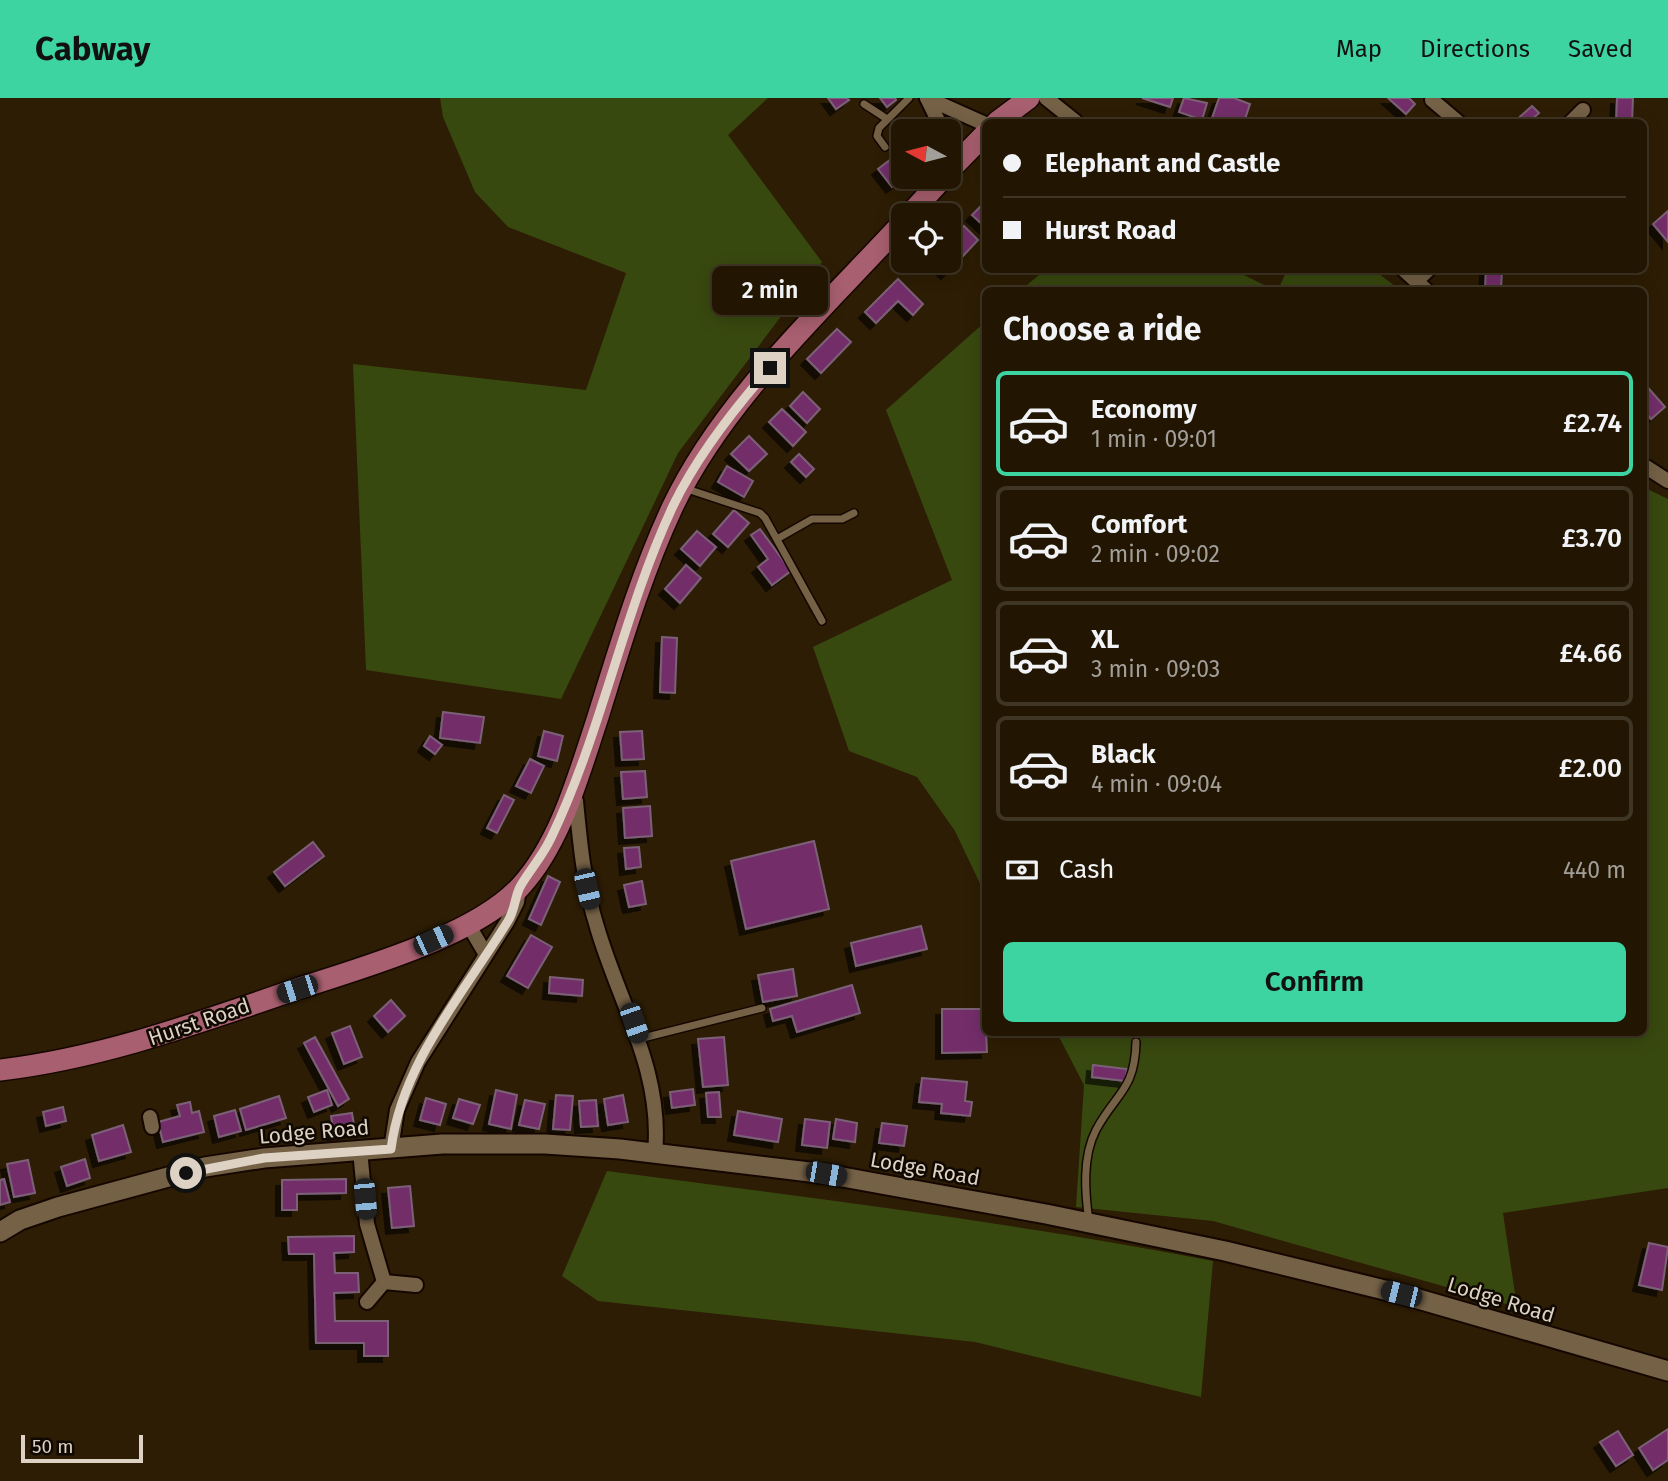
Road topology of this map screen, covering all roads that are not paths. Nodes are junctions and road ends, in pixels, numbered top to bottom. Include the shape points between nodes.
1 (909, 98) edge
2 (927, 98) edge
3 (1029, 98) edge
4 (1046, 98) edge
5 (1434, 98) edge
6 (864, 104) dead end
7 (1583, 110) dead end
8 (887, 119) junction
9 (937, 119) edge
10 (1001, 119) edge
11 (1072, 119) edge
12 (1454, 119) edge
13 (1574, 119) edge
14 (982, 123) edge
15 (982, 137) edge
16 (885, 147) dead end
17 (961, 159) edge
18 (933, 189) edge
19 (920, 203) edge
20 (891, 235) edge
21 (1407, 273) edge
22 (1421, 286) edge
23 (1647, 468) edge
24 (1668, 481) edge
25 (683, 488) junction
26 (854, 513) dead end
27 (778, 539) junction
28 (821, 621) dead end
29 (570, 793) junction
30 (551, 838) junction
31 (580, 844) junction
32 (519, 888) junction
33 (468, 923) junction
34 (485, 953) junction
35 (762, 1008) dead end
36 (639, 1039) junction
37 (1136, 1042) dead end
38 (0, 1070) edge
39 (391, 1149) junction
40 (360, 1150) junction
41 (655, 1153) junction
42 (1089, 1223) junction
43 (0, 1232) edge
44 (384, 1282) junction
45 (416, 1285) dead end
46 (367, 1302) dead end
47 (1668, 1371) edge

1 - 8 lane
2 - 9 street
2 - 14 street
3 - 10 main road
4 - 11 street
5 - 12 street
6 - 8 lane
7 - 13 street
8 - 16 lane via 877,136
15 - 17 main road
18 - 19 main road
20 - 25 main road, Hurst Road via 739,404
21 - 22 street
23 - 24 street
25 - 27 lane via 760,513
25 - 29 main road, Hurst Road via 643,578
26 - 27 lane via 842,519 812,519
27 - 28 lane
29 - 30 main road, Hurst Road
29 - 31 street via 576,801
30 - 31 street
30 - 32 main road, Hurst Road
31 - 36 street via 596,926
32 - 33 main road, Hurst Road
32 - 34 street via 508,922
33 - 34 street
33 - 38 main road, Hurst Road via 370,965 135,1044
34 - 39 street via 418,1062 397,1110
35 - 36 lane
36 - 41 street via 657,1115
37 - 42 lane via 1132,1078 1095,1131 1089,1151 1085,1192
39 - 40 main road, Lodge Road
39 - 41 main road, Lodge Road via 485,1143
40 - 43 main road, Lodge Road via 205,1167 58,1206
40 - 44 street via 367,1224
41 - 42 main road, Lodge Road via 826,1174
42 - 47 main road, Lodge Road via 1401,1294
44 - 45 street
44 - 46 street

